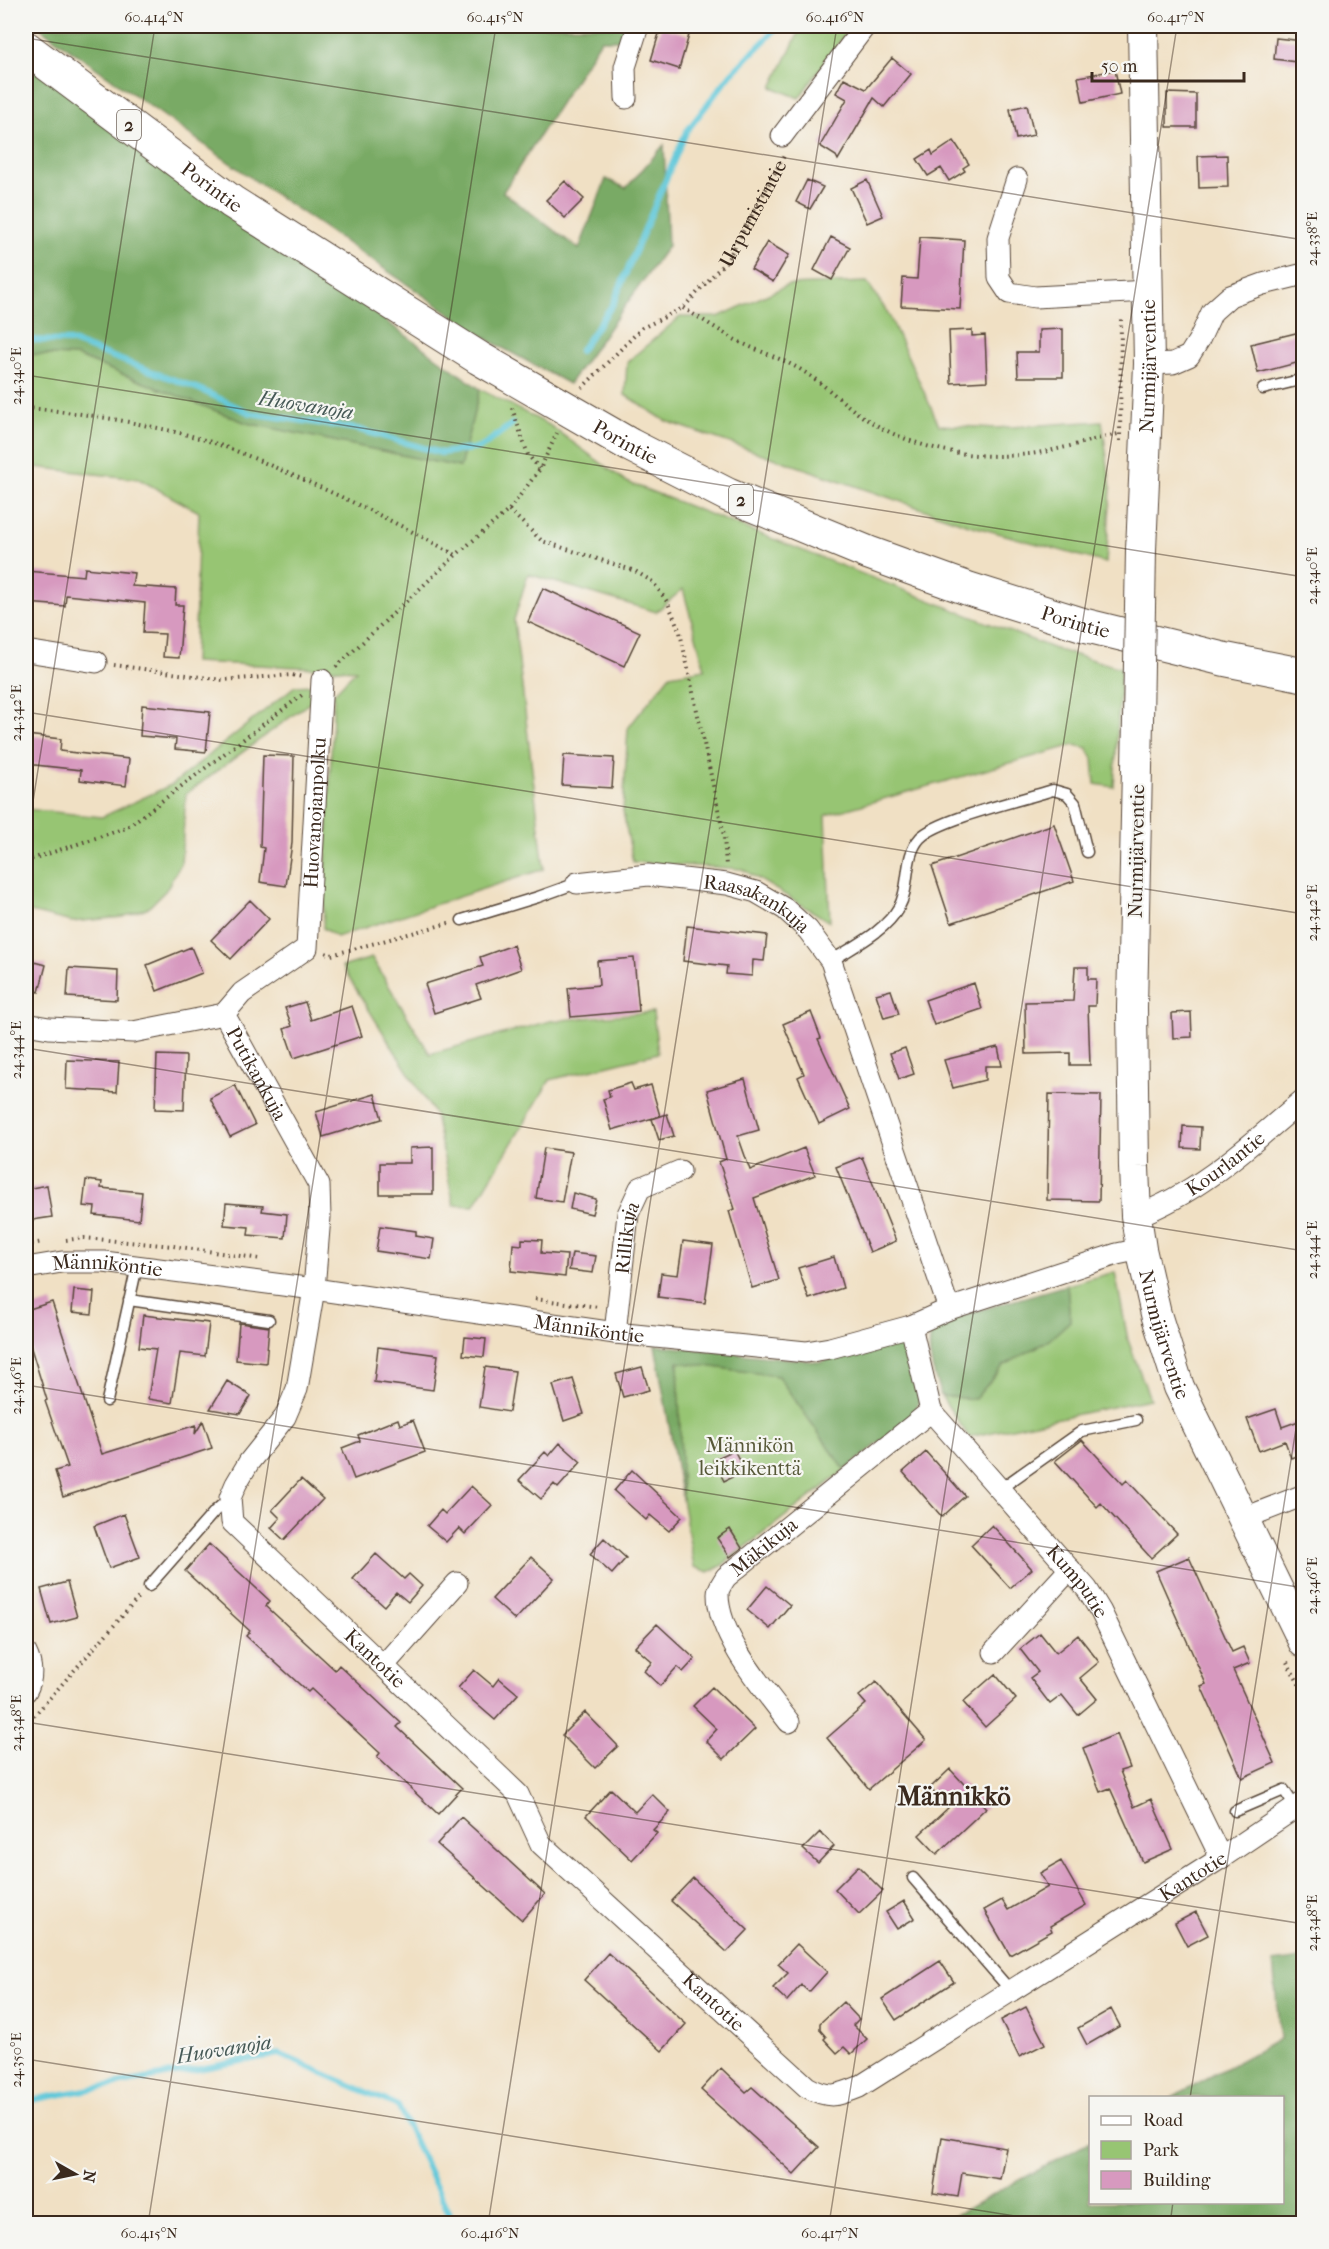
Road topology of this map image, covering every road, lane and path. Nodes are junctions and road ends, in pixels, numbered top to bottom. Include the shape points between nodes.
1 (638, 26) edge
2 (865, 26) edge
3 (1143, 26) edge
4 (26, 48) edge
5 (626, 98) dead end
6 (782, 136) joint
7 (1017, 179) dead end
8 (1304, 274) edge
9 (1148, 291) junction
10 (683, 308) junction
11 (1149, 364) junction
12 (1304, 379) edge
13 (1263, 389) dead end
14 (578, 392) dead end
15 (511, 406) dead end
16 (26, 408) edge
17 (1118, 434) dead end
18 (540, 470) dead end
19 (509, 510) dead end
20 (456, 555) dead end
21 (26, 651) edge
22 (96, 662) joint
23 (1304, 675) edge
24 (322, 680) joint
25 (1088, 852) dead end
26 (577, 883) joint
27 (727, 884) junction
28 (462, 920) joint
29 (307, 948) junction
30 (831, 961) junction
31 (224, 1014) junction
32 (26, 1024) edge
33 (1304, 1099) edge
34 (680, 1171) dead end
35 (1136, 1216) junction
36 (60, 1240) dead end
37 (49, 1242) dead end
38 (26, 1245) edge
39 (1141, 1249) junction
40 (268, 1261) dead end
41 (137, 1266) junction
42 (26, 1268) edge
43 (314, 1289) junction
44 (524, 1297) dead end
45 (129, 1300) junction
46 (950, 1309) junction
47 (617, 1310) junction
48 (268, 1320) dead end
49 (911, 1326) junction
50 (615, 1333) junction
51 (107, 1401) dead end
52 (930, 1411) junction
53 (1136, 1420) dead end
54 (999, 1489) junction
55 (1304, 1495) edge
56 (230, 1498) junction
57 (1242, 1519) junction
58 (1070, 1569) junction
59 (457, 1583) dead end
60 (149, 1586) joint
61 (1304, 1643) edge
62 (994, 1652) dead end
63 (26, 1653) edge
64 (384, 1665) junction
65 (26, 1691) edge
66 (789, 1722) dead end
67 (26, 1725) edge
68 (1299, 1805) edge
69 (1235, 1811) dead end
70 (1221, 1858) junction
71 (913, 1878) dead end
72 (1011, 1991) junction

1 - 5 street via 625,67
2 - 6 street, Urpunistintie
3 - 9 street, Nurmijärventie
4 - 23 highway, Porintie / 2 via 232,202 479,358 630,445 728,495 969,590 1084,625
6 - 10 path, Urpunistintie via 790,146 728,259
7 - 9 street via 998,238 999,278 1009,293 1035,297
8 - 11 street via 1230,296 1212,312 1189,356 1173,363
9 - 11 street, Nurmijärventie
10 - 14 path via 642,328
10 - 17 path via 735,339 796,367 866,419 929,447 1004,456 1031,454
11 - 35 street, Nurmijärventie, bridge via 1141,550 1132,1008
12 - 13 lane
15 - 18 path via 528,455
16 - 20 path via 117,420 239,452 344,497
19 - 27 path via 543,541 636,571 653,582 668,603 680,633 724,836
21 - 22 street
22 - 24 path via 223,680 292,675
24 - 29 street, Huovanojanpolku
25 - 30 lane via 1075,803 1067,794 1053,790 942,824 921,837 910,855 899,907 882,928
26 - 27 street, Raasakankuja via 648,875
26 - 28 lane, Raasakankuja
27 - 30 street, Raasakankuja via 756,892 785,909
28 - 29 path via 330,955
29 - 31 street via 242,993
30 - 46 street, Raasakankuja
31 - 32 street, Putikankuja via 133,1032
31 - 43 street, Putikankuja via 319,1185
33 - 35 street, Kourlantie via 1233,1159 1162,1207
34 - 47 street, Rillikuja via 640,1188 628,1214
35 - 39 street, Nurmijärventie
36 - 40 path via 84,1238 173,1246
37 - 38 path
39 - 46 street, Männiköntie
39 - 57 street, Nurmijärventie via 1179,1387
41 - 42 street, Männiköntie via 73,1262
41 - 43 street, Männiköntie
41 - 45 lane
43 - 50 street, Männiköntie
43 - 56 street via 297,1389 285,1417 249,1462
44 - 47 path
45 - 48 lane
45 - 51 lane
46 - 49 street, Männiköntie
47 - 50 street, Rillikuja
49 - 50 street, Männiköntie via 806,1352
49 - 52 street, Kumputie
52 - 54 street, Kumputie
52 - 66 street, Mäkikuja via 726,1577 718,1592 722,1616 740,1655
53 - 54 lane via 1082,1431
54 - 58 street, Kumputie
55 - 57 street
56 - 60 lane
56 - 64 street, Kantotie via 232,1522
57 - 61 street, Nurmijärventie
58 - 62 street
58 - 70 street, Kumputie via 1101,1612
59 - 64 street
60 - 67 path
63 - 65 street via 32,1664
64 - 72 street, Kantotie via 518,1794 541,1844 807,2087 822,2095 839,2095 860,2087
68 - 69 lane via 1284,1790
68 - 70 street, Kantotie
70 - 72 street, Kantotie
71 - 72 lane

